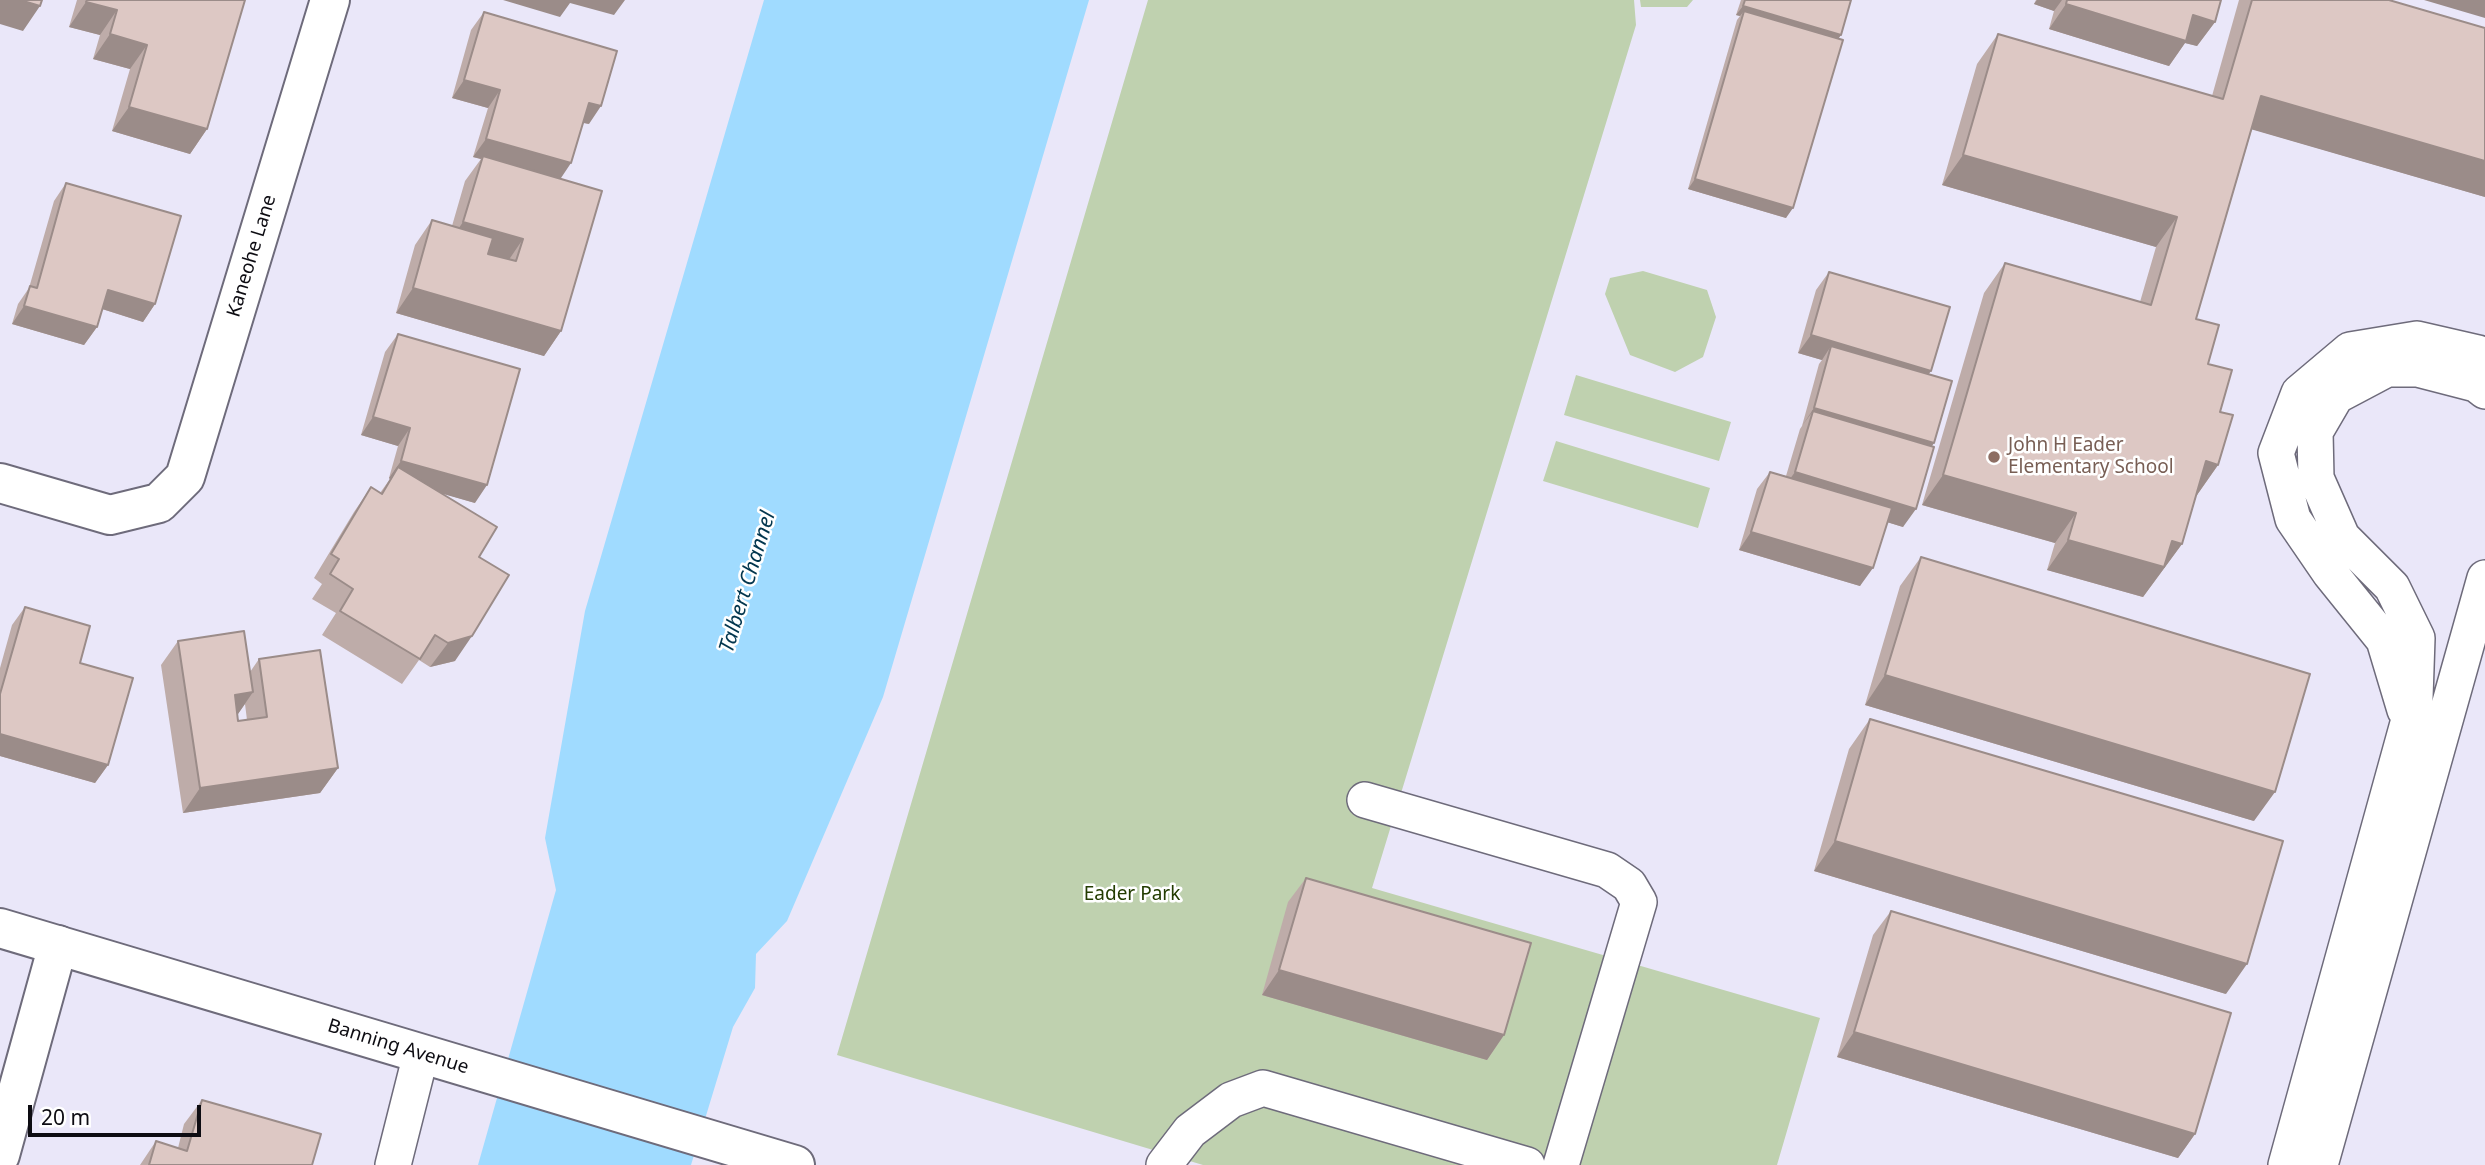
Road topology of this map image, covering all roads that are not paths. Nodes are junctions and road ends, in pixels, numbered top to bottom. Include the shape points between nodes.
1 (330, 0) edge
2 (2485, 359) edge
3 (2485, 391) edge
4 (0, 483) edge
5 (2485, 578) edge
6 (2408, 723) junction
7 (1365, 800) dead end
8 (0, 928) edge
9 (58, 945) junction
10 (421, 1054) junction
11 (0, 1155) edge
12 (785, 1162) edge
13 (393, 1165) edge
14 (1164, 1165) edge
15 (1527, 1165) edge
16 (1561, 1165) edge
17 (2286, 1165) edge
18 (2320, 1165) edge

1 - 4 street, Kaneohe Lane via 185,477 159,503 110,515
2 - 6 lane via 2478,353 2417,339 2350,350 2299,393 2276,453 2292,519 2384,640
3 - 6 lane via 2476,384 2418,369 2386,369 2336,396 2315,432 2316,478 2342,537 2392,587 2417,638
5 - 18 lane
6 - 17 lane
7 - 16 lane via 1607,870 1629,885 1639,902
8 - 9 street, Banning Avenue
9 - 10 street, Banning Avenue
9 - 11 street
10 - 12 street, Banning Avenue
10 - 13 lane
14 - 15 lane via 1190,1131 1231,1100 1263,1088

